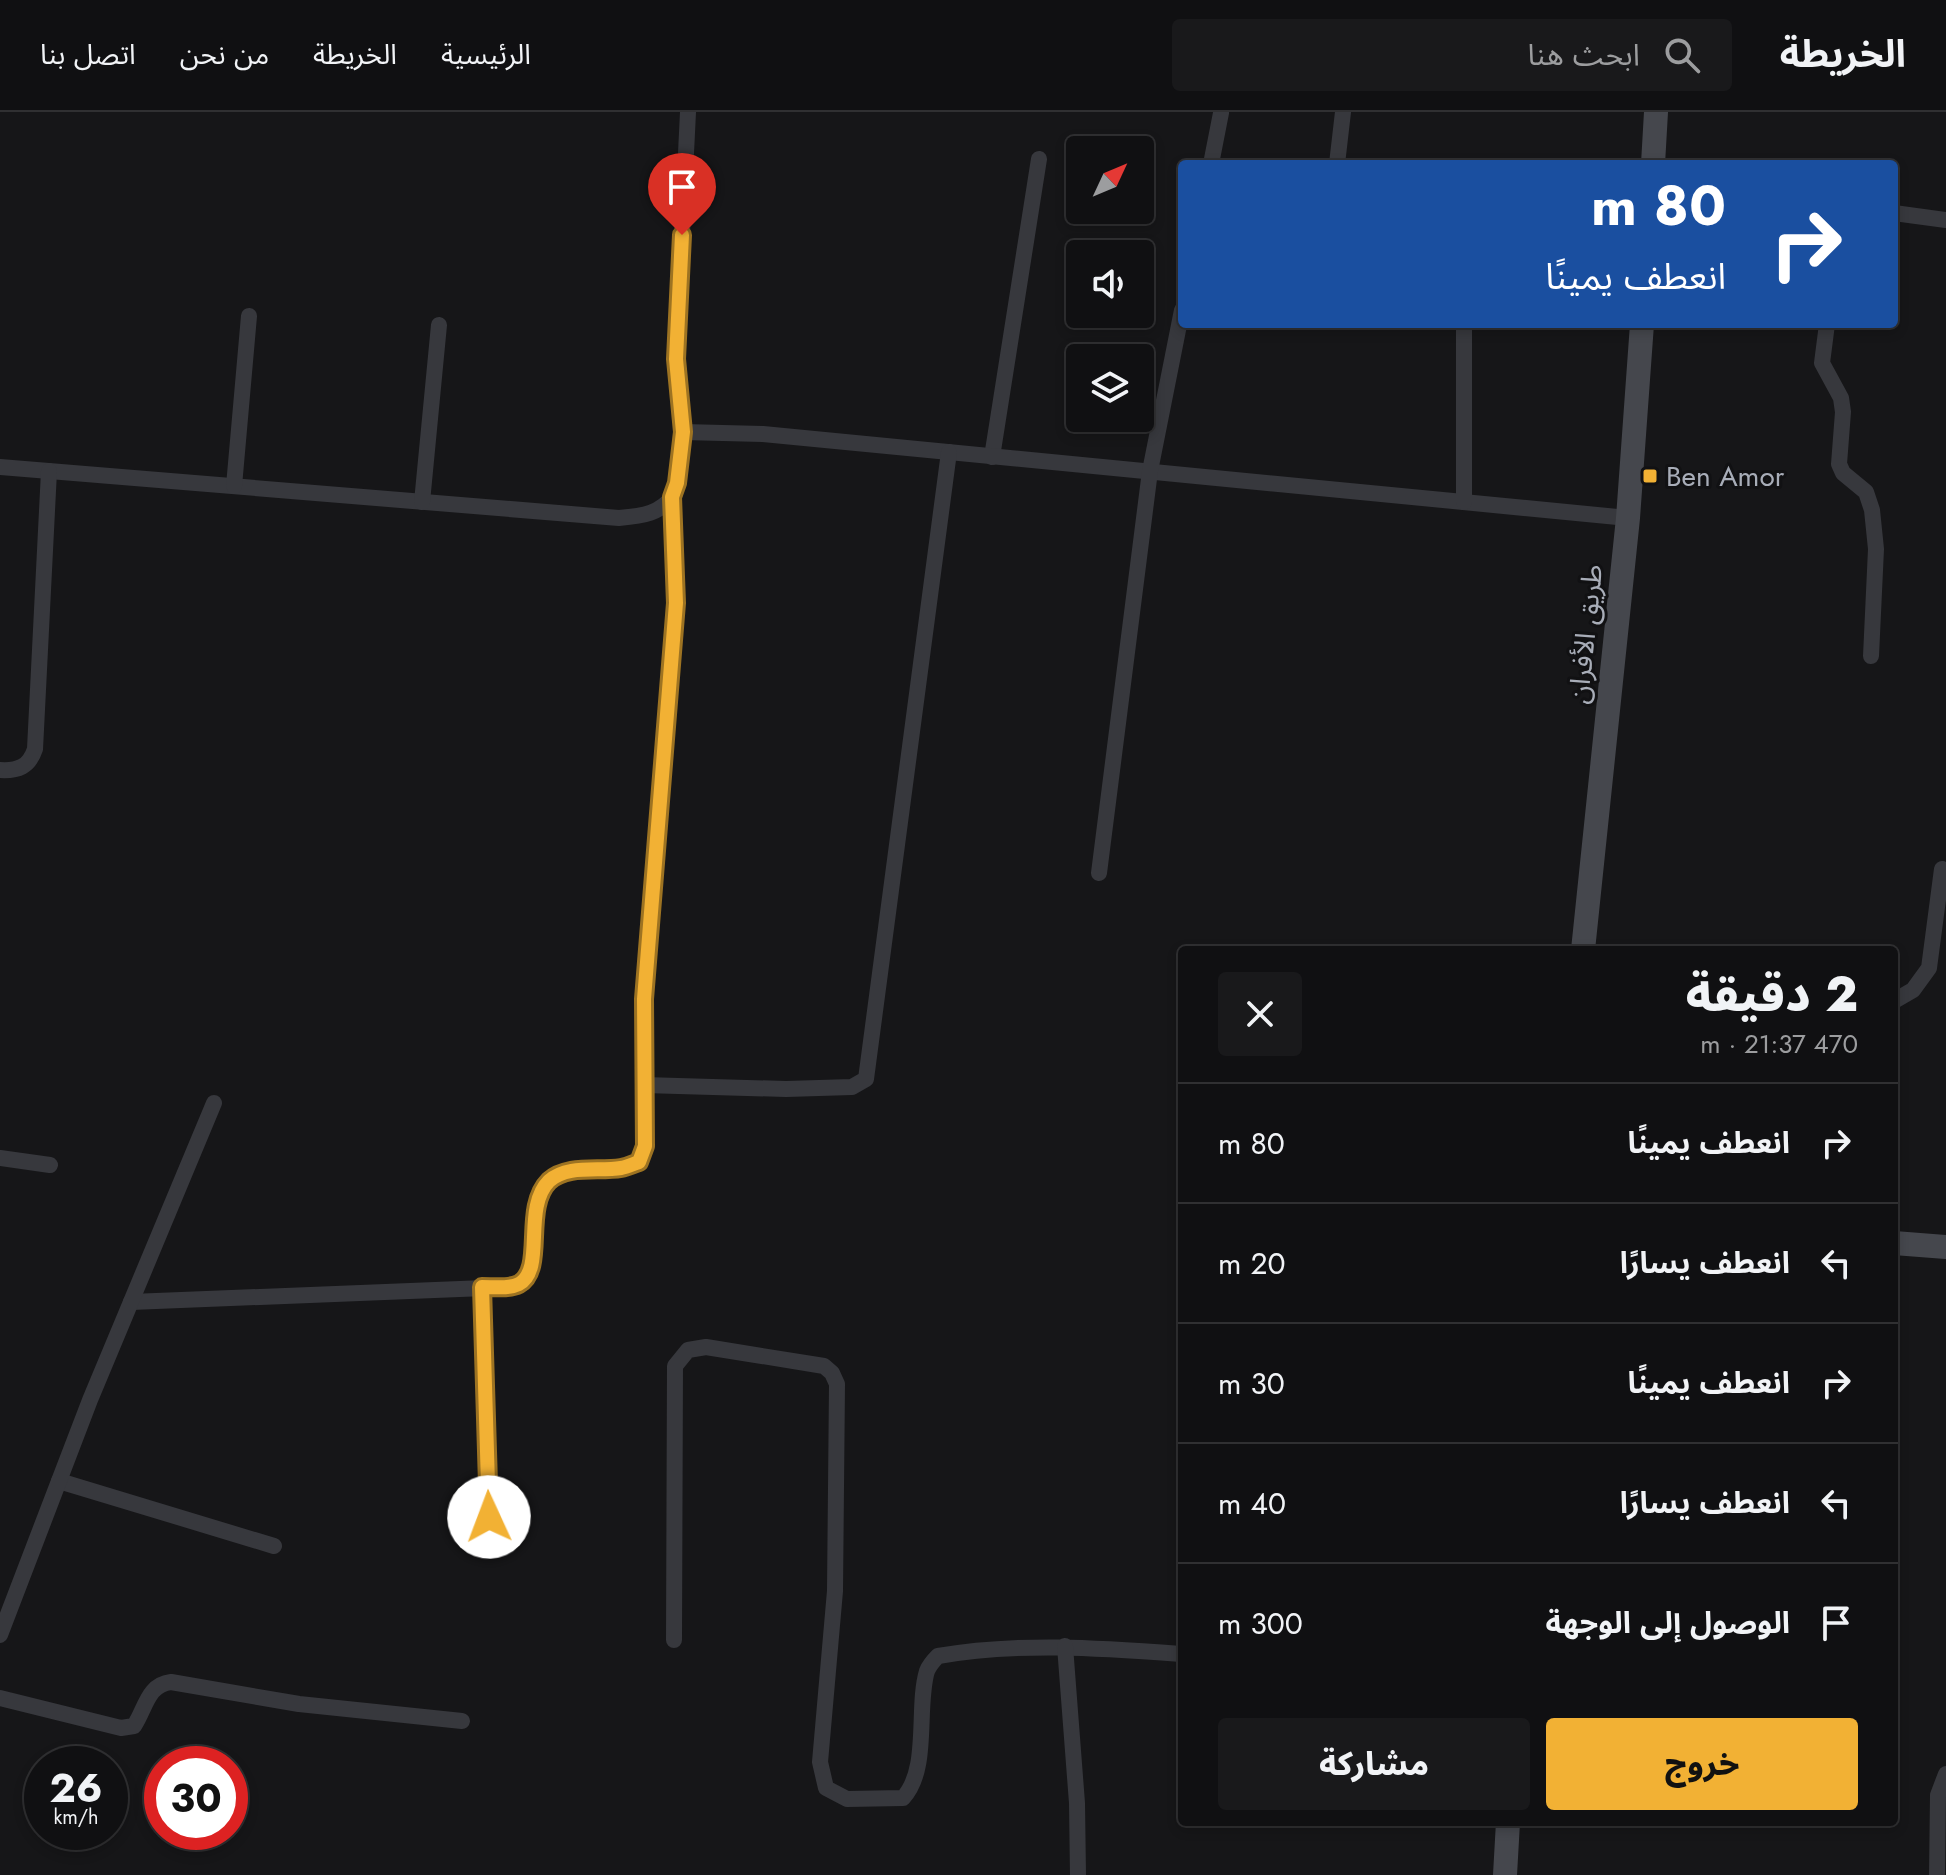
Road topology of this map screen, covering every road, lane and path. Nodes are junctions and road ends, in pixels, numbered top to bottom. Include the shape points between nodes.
1 (688, 112) edge
2 (1343, 112) edge
3 (1656, 112) edge
4 (1221, 113) edge
5 (1039, 159) dead end
6 (1212, 160) edge
7 (1337, 160) edge
8 (1653, 160) edge
9 (1898, 214) edge
10 (1946, 220) edge
11 (249, 316) dead end
12 (439, 325) dead end
13 (1178, 328) edge
14 (1464, 328) edge
15 (1642, 328) edge
16 (1826, 328) edge
17 (683, 432) junction
18 (949, 452) junction
19 (992, 457) junction
20 (0, 467) edge
21 (49, 471) junction
22 (1150, 471) junction
23 (234, 486) junction
24 (672, 497) junction
25 (422, 502) junction
26 (1464, 502) junction
27 (1628, 518) junction
28 (1871, 656) dead end
29 (0, 770) edge
30 (1942, 869) dead end
31 (1099, 873) dead end
32 (1583, 946) edge
33 (1898, 999) edge
34 (644, 1085) junction
35 (214, 1103) dead end
36 (0, 1158) edge
37 (50, 1165) dead end
38 (1898, 1243) edge
39 (1946, 1247) edge
40 (482, 1287) junction
41 (131, 1302) junction
42 (59, 1481) junction
43 (489, 1545) dead end
44 (274, 1546) dead end
45 (0, 1635) edge
46 (674, 1640) dead end
47 (1065, 1646) junction
48 (1178, 1654) edge
49 (0, 1698) edge
50 (462, 1721) dead end
51 (1946, 1774) edge
52 (1508, 1826) edge
53 (1078, 1875) edge
54 (1505, 1875) edge
55 (1937, 1875) edge

1 - 17 street via 676,359
2 - 7 street
3 - 8 main road
4 - 6 street
5 - 19 street
9 - 10 street
11 - 23 street
12 - 25 street
13 - 22 street
14 - 26 street
15 - 27 main road, طريق الأفران
16 - 28 street via 1822,363 1843,412 1839,464 1866,492 1872,510 1876,549
17 - 18 street via 763,434
17 - 24 street
18 - 19 street
18 - 34 street via 866,1079 852,1087 786,1089
19 - 22 street
20 - 21 street
21 - 23 street
21 - 29 street via 35,749 21,768
22 - 26 street
22 - 31 street
23 - 25 street
24 - 25 street via 647,515 619,518
24 - 34 street via 676,603 644,999
26 - 27 street
27 - 32 main road, طريق الأفران
30 - 33 street via 1929,968 1913,990
34 - 40 street via 645,1146 639,1162 568,1171 551,1179 534,1216 527,1278 510,1287
35 - 41 street
36 - 37 street
38 - 39 main road
40 - 41 street
40 - 43 street
41 - 42 street
42 - 44 street
42 - 45 street
46 - 47 street via 675,1366 688,1350 706,1347 824,1366 837,1384 835,1591 820,1762 826,1788 847,1799 903,1798 911,1790 928,1670 938,1656
47 - 48 street
47 - 53 street
49 - 50 street via 121,1728 134,1726 155,1688 171,1682 299,1704
51 - 55 street via 1938,1795
52 - 54 main road

